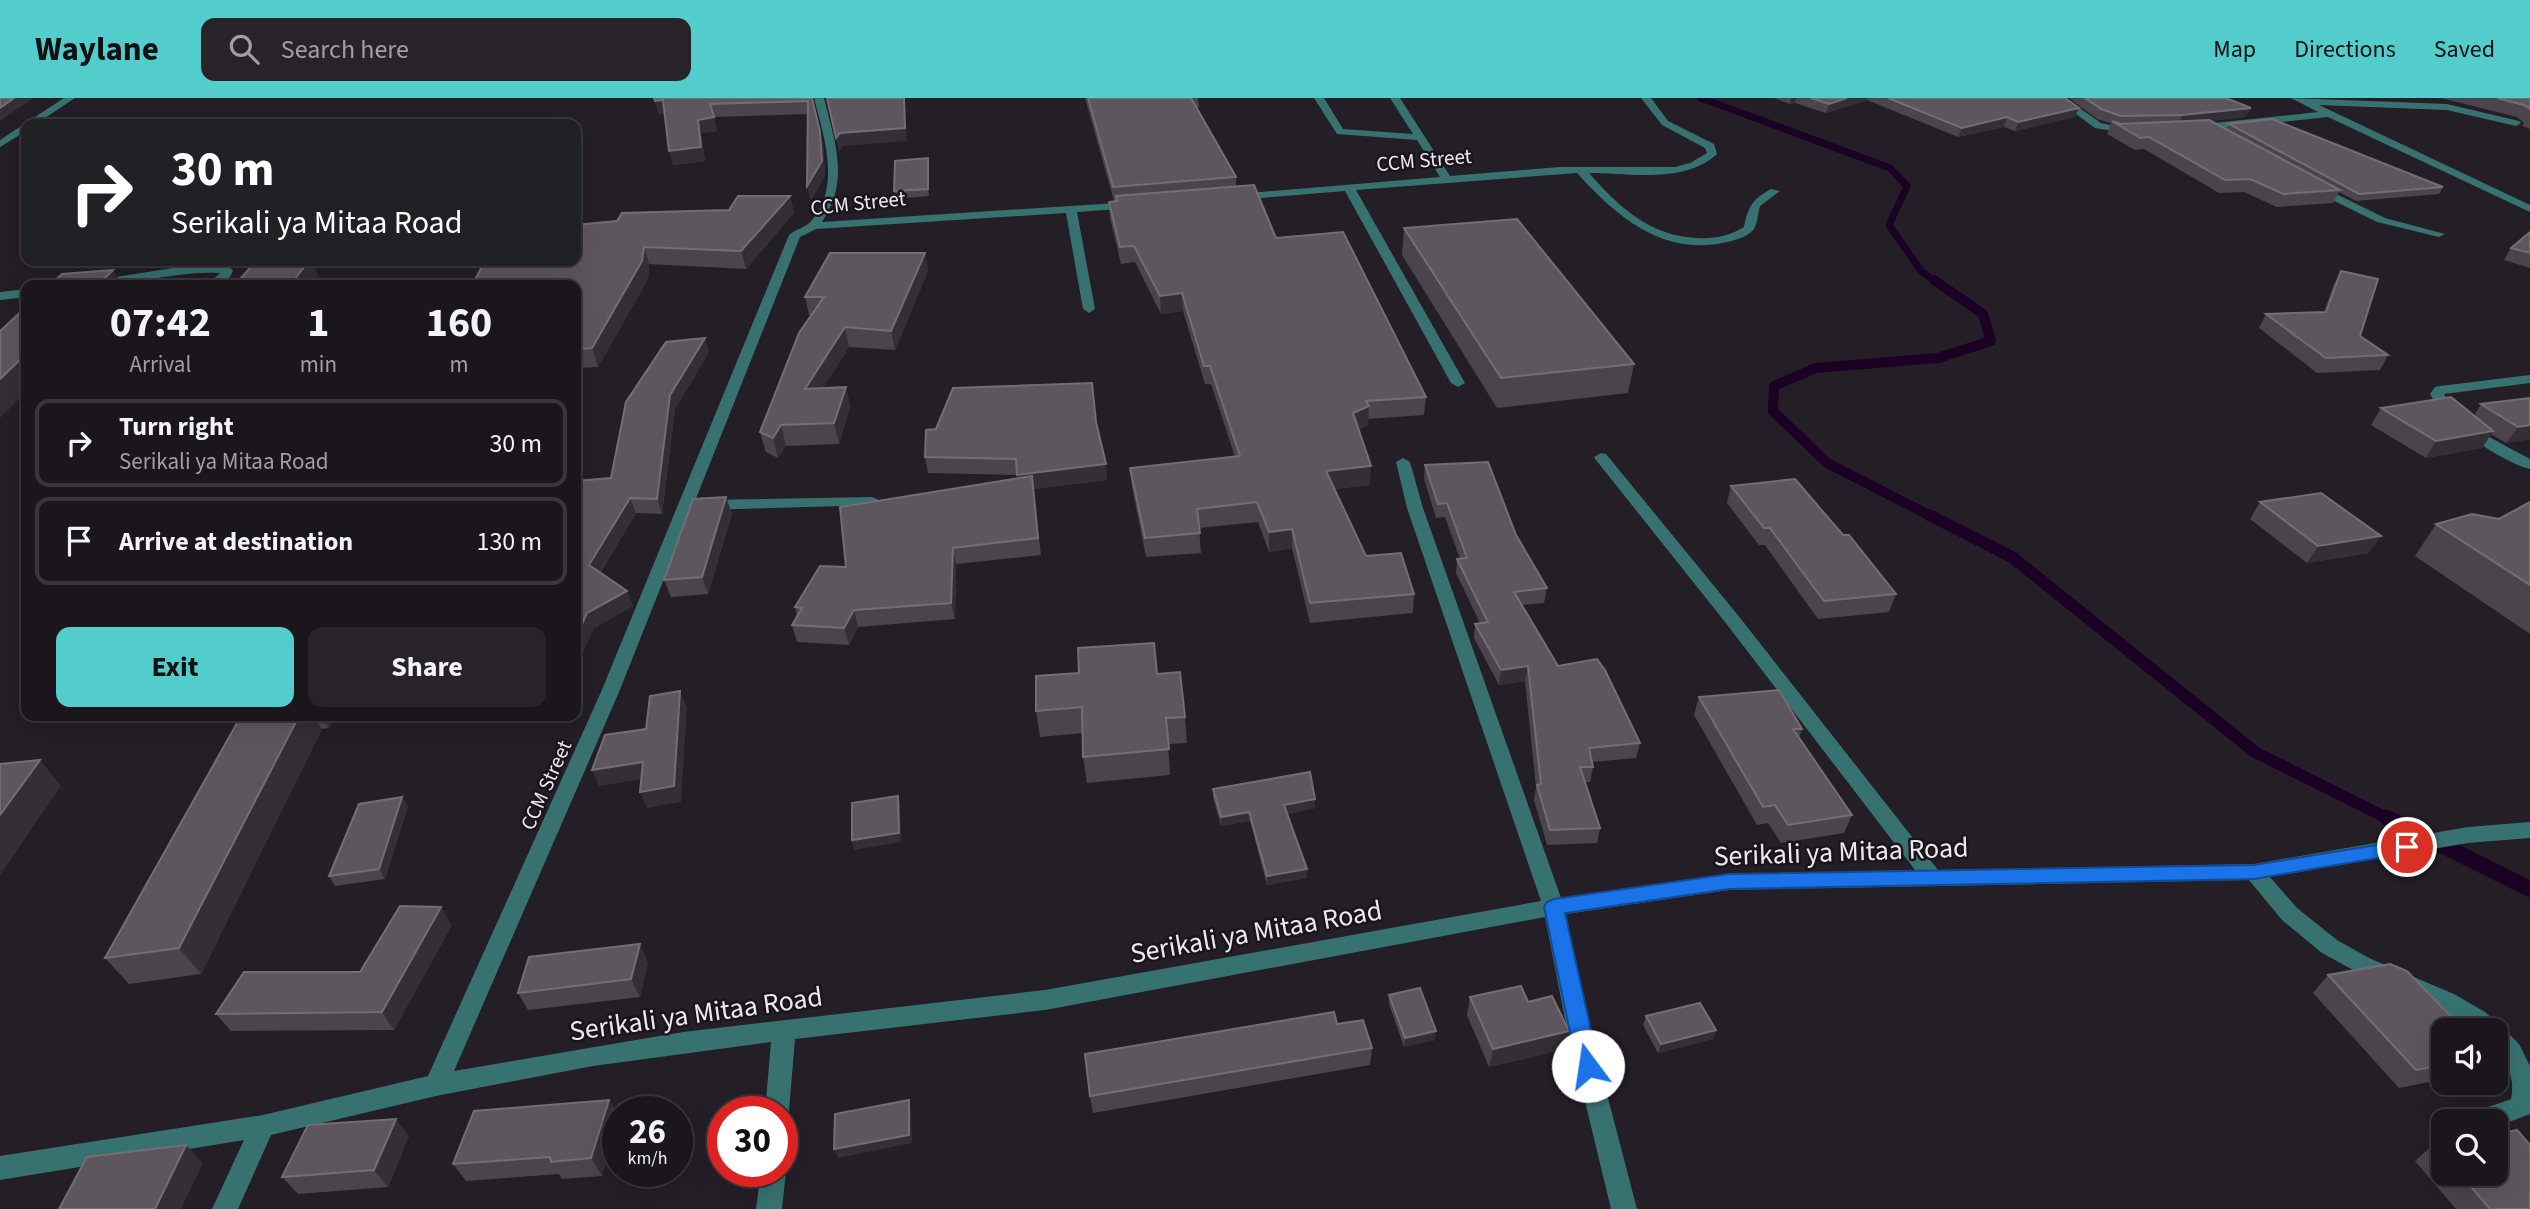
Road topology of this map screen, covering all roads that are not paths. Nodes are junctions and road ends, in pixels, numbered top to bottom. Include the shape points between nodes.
1 (70, 98) edge
2 (819, 98) edge
3 (1319, 98) edge
4 (1395, 98) edge
5 (1646, 98) edge
6 (2059, 98) edge
7 (2300, 100) edge
8 (2327, 114) junction
9 (38, 119) edge
10 (2516, 123) edge
11 (2206, 127) junction
12 (21, 130) edge
13 (2178, 130) edge
14 (2142, 132) edge
15 (1420, 137) junction
16 (2228, 140) edge
17 (0, 144) edge
18 (1580, 170) junction
19 (1447, 179) junction
20 (2305, 182) edge
21 (1349, 188) junction
22 (1775, 191) dead end
23 (1224, 198) edge
24 (1140, 205) edge
25 (2530, 209) edge
26 (1071, 210) junction
27 (814, 226) junction
28 (2440, 234) dead end
29 (122, 280) edge
30 (220, 280) edge
31 (21, 294) edge
32 (0, 296) edge
33 (1089, 309) dead end
34 (2530, 379) edge
35 (1458, 383) dead end
36 (1601, 457) dead end
37 (1403, 462) dead end
38 (2530, 466) edge
39 (872, 502) edge
40 (684, 506) junction
41 (2530, 830) edge
42 (2254, 872) junction
43 (1931, 876) junction
44 (1554, 907) junction
45 (2476, 1018) edge
46 (784, 1030) junction
47 (2508, 1048) edge
48 (436, 1086) junction
49 (778, 1096) edge
50 (2508, 1111) edge
51 (264, 1126) junction
52 (0, 1168) edge
53 (771, 1187) edge
54 (225, 1209) edge
55 (769, 1209) edge
56 (1624, 1209) edge

1 - 9 street
2 - 27 street via 833,183 828,203
3 - 15 street via 1340,132
4 - 15 street
5 - 18 street, CCM Street via 1665,123 1710,146 1712,154 1675,170
6 - 14 street via 2098,126
7 - 8 street
7 - 10 street via 2447,107
8 - 11 street
8 - 25 street
11 - 13 street
11 - 16 street
12 - 17 street
15 - 19 street
18 - 19 street, CCM Street
18 - 22 street via 1647,232 1689,242 1741,235 1749,228 1756,202
19 - 21 street, CCM Street
20 - 28 street via 2381,219
21 - 23 street, CCM Street
21 - 35 street
24 - 26 street, CCM Street
26 - 27 street, CCM Street
26 - 33 street
27 - 40 street, CCM Street via 795,235
29 - 30 street via 198,268 227,270
31 - 32 street
34 - 38 street via 2455,387 2437,394 2461,423
36 - 43 street
37 - 44 street
39 - 40 street
40 - 48 street, CCM Street via 610,692
41 - 42 street, Serikali ya Mitaa Road via 2468,835
42 - 43 street, Serikali ya Mitaa Road
42 - 45 street via 2282,909 2312,935 2361,964 2443,998
43 - 44 street, Serikali ya Mitaa Road via 1729,881
44 - 46 street, Serikali ya Mitaa Road via 1045,1000
44 - 56 street via 1575,1014
46 - 48 street, Serikali ya Mitaa Road via 593,1056
46 - 49 street
47 - 50 street via 2526,1083 2522,1106
48 - 51 street, Serikali ya Mitaa Road
51 - 52 street, Serikali ya Mitaa Road
51 - 54 street
53 - 55 street

